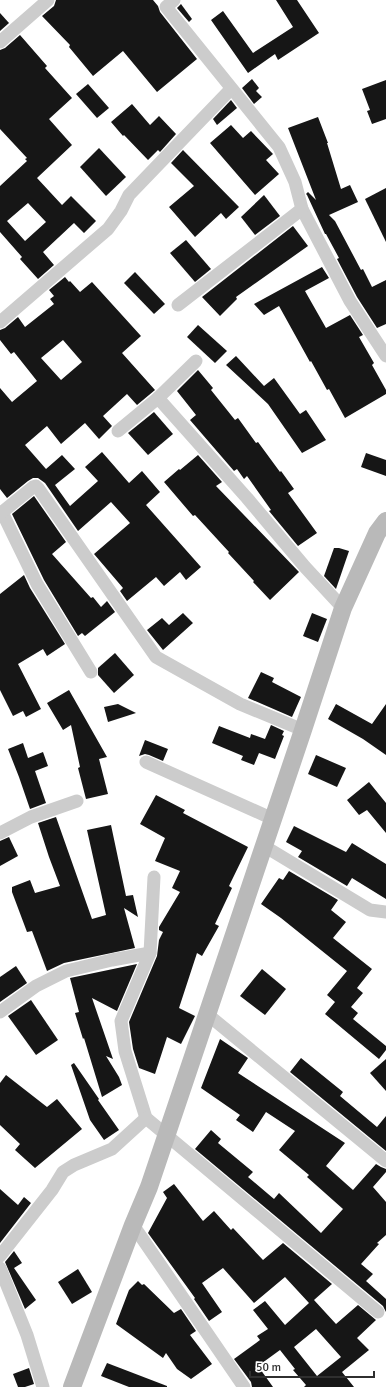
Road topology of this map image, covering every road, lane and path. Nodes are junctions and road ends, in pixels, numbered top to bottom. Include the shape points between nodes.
1 (48, 0) edge
2 (174, 0) edge
3 (0, 42) edge
4 (231, 89) junction
5 (302, 209) junction
6 (178, 305) dead end
7 (0, 322) edge
8 (386, 356) edge
9 (196, 361) dead end
10 (158, 398) junction
11 (118, 431) dead end
12 (1, 513) edge
13 (386, 521) edge
14 (343, 608) junction
15 (90, 672) dead end
16 (303, 730) junction
17 (146, 762) dead end
18 (77, 801) dead end
19 (273, 820) junction
20 (0, 833) edge
21 (264, 846) junction
22 (154, 876) dead end
23 (386, 912) edge
24 (150, 953) junction
25 (0, 1012) edge
26 (207, 1014) junction
27 (146, 1118) junction
28 (166, 1134) junction
29 (386, 1161) edge
30 (132, 1225) junction
31 (0, 1256) edge
32 (0, 1268) edge
33 (378, 1312) dead end
34 (43, 1387) edge
35 (72, 1387) edge
36 (244, 1387) edge

1 - 3 street
2 - 4 street via 166,7
4 - 5 street via 279,147 295,182
4 - 7 street via 129,195 108,230
5 - 6 street
5 - 8 street via 350,302
9 - 10 street
10 - 11 street
10 - 14 street
12 - 15 street via 37,584
12 - 16 street via 36,486 156,657 240,704
13 - 14 street via 377,533
14 - 16 street
16 - 19 street
17 - 19 street
18 - 20 street via 31,817
19 - 21 street
21 - 23 street via 370,910
21 - 26 street
22 - 24 street
24 - 25 street via 66,971 36,986
24 - 27 street via 121,1021 125,1051
26 - 28 street
26 - 29 street
27 - 28 street
27 - 31 street via 112,1149 63,1172
28 - 30 street via 149,1187
28 - 33 street
30 - 35 street
30 - 36 street
32 - 34 street via 27,1335

